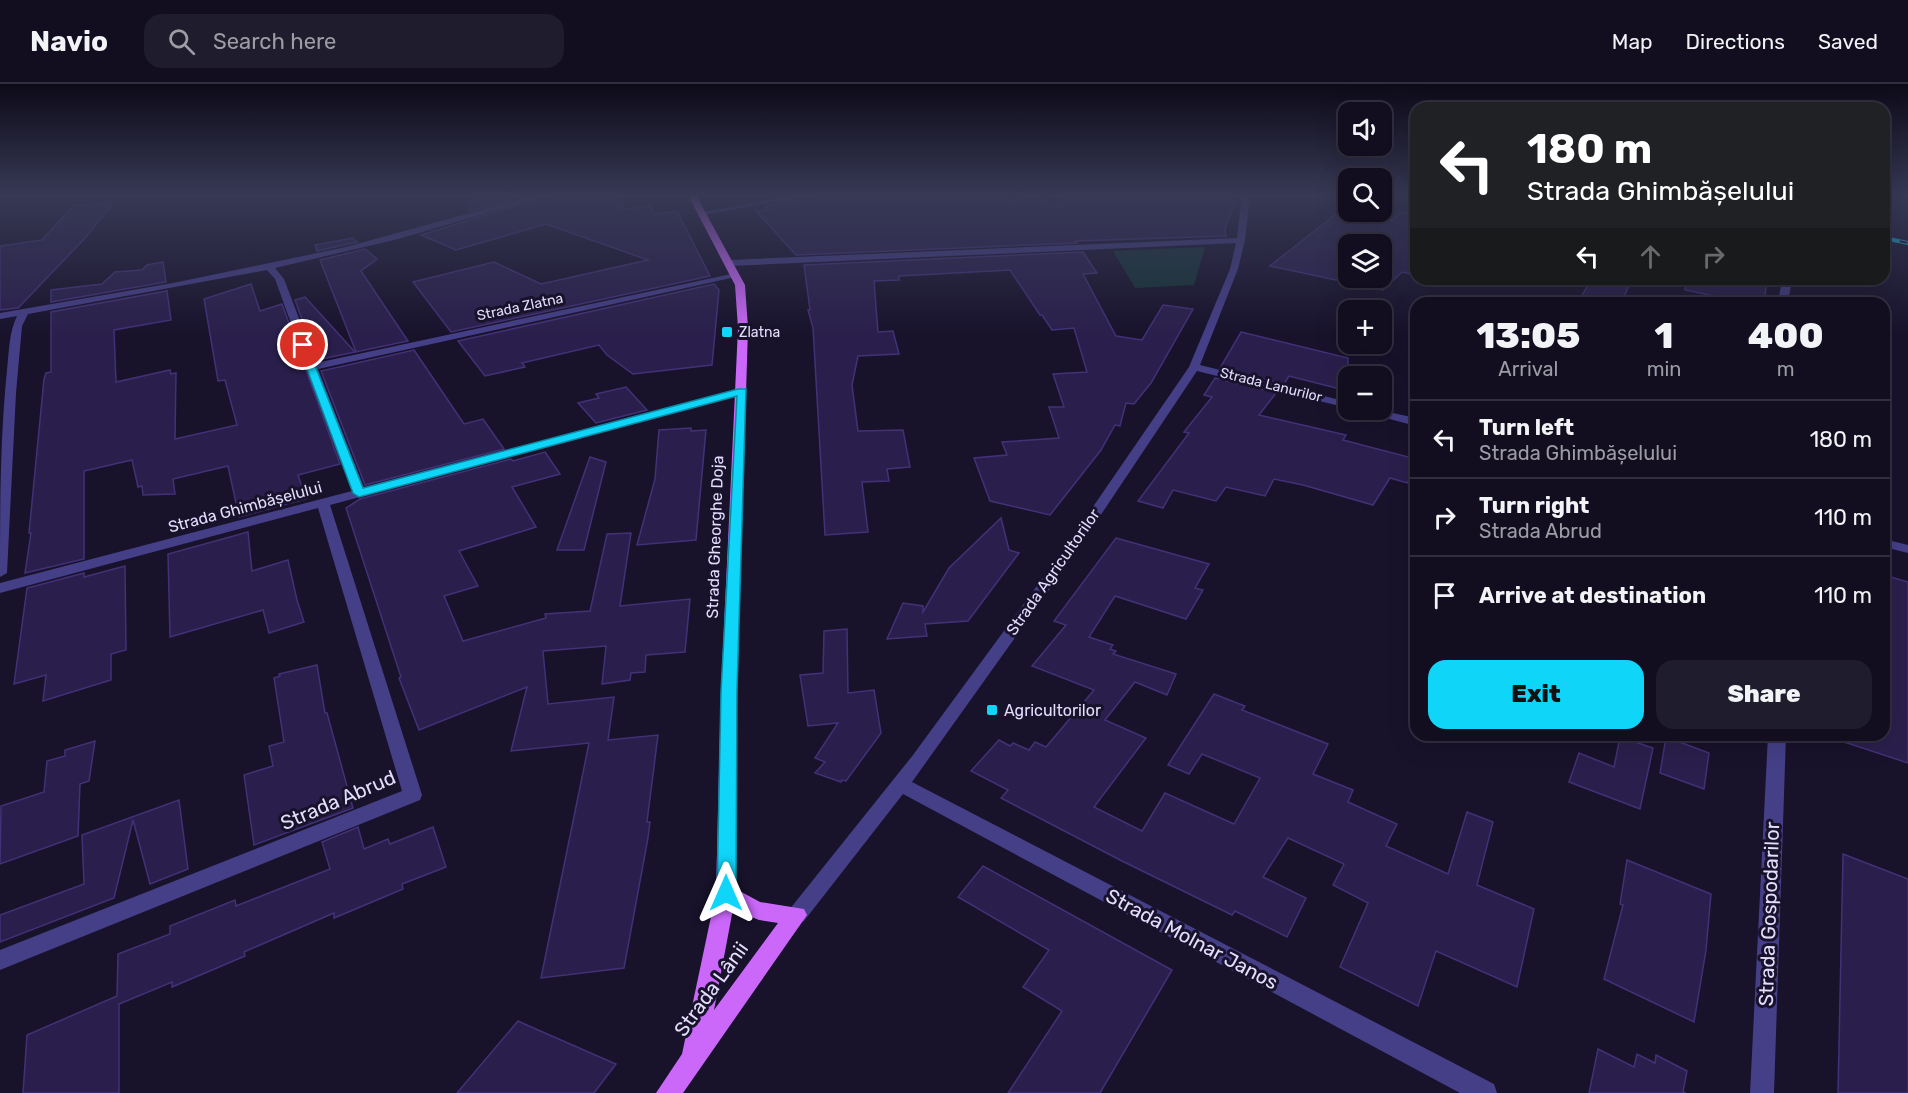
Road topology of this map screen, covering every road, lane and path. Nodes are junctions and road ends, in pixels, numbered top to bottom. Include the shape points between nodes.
1 (375, 242) edge
2 (718, 242) edge
3 (1195, 242) edge
4 (1240, 242) edge
5 (729, 263) junction
6 (270, 267) junction
7 (736, 276) junction
8 (25, 311) junction
9 (0, 316) edge
10 (310, 367) junction
11 (1194, 367) junction
12 (742, 392) junction
13 (1338, 403) edge
14 (1392, 416) edge
15 (1410, 421) edge
16 (359, 493) junction
17 (324, 503) junction
18 (1890, 544) edge
19 (1908, 549) edge
20 (0, 573) edge
21 (0, 588) edge
22 (1777, 741) edge
23 (900, 784) junction
24 (726, 893) junction
25 (796, 915) junction
26 (0, 960) edge
27 (693, 1058) junction
28 (668, 1093) edge
29 (1485, 1093) edge
30 (1762, 1093) edge

1 - 6 street
2 - 5 main road, Strada Gheorghe Doja
3 - 5 street
4 - 11 street, Strada Agricultorilor via 1234,269
5 - 7 main road, Strada Gheorghe Doja
6 - 8 street
6 - 10 street via 279,279
7 - 10 street, Strada Zlatna
7 - 12 main road, Strada Gheorghe Doja via 743,306
8 - 9 street
8 - 20 street via 17,326 10,393
10 - 16 street
11 - 13 street, Strada Lanurilor
11 - 23 street, Strada Agricultorilor via 1069,552
12 - 16 street, Strada Ghimbășelului
12 - 24 main road, Strada Gheorghe Doja via 729,691
14 - 15 street
16 - 17 street, Strada Ghimbășelului
17 - 21 street, Strada Ghimbășelului
17 - 26 street, Strada Abrud via 413,795
18 - 19 street
22 - 30 street, Strada Gospodarilor
23 - 25 street, Strada Agricultorilor
23 - 29 street, Strada Molnar Janos
24 - 25 main road via 749,909
24 - 27 main road, Strada Gheorghe Doja
25 - 27 main road, Strada Lânii
27 - 28 main road, Strada Lânii

